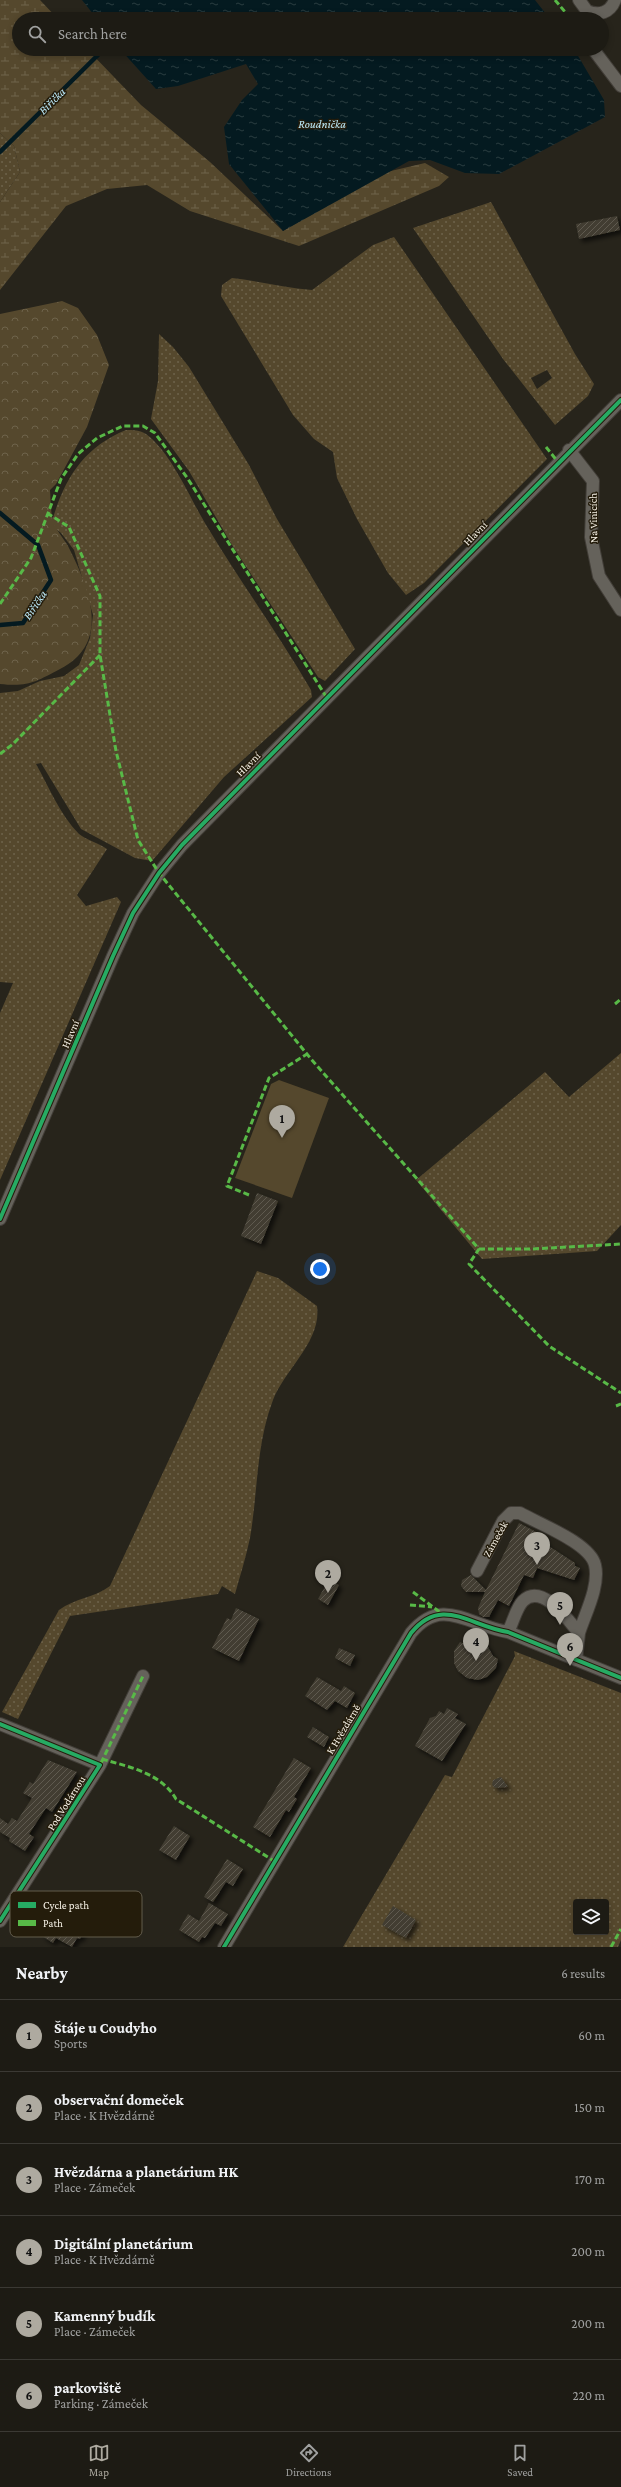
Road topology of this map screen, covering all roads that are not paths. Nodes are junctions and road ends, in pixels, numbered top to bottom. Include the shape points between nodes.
1 (579, 0) edge
2 (615, 0) edge
3 (584, 12) edge
4 (604, 12) edge
5 (598, 56) edge
6 (621, 86) edge
7 (621, 400) edge
8 (569, 450) junction
9 (621, 610) edge
10 (0, 1219) edge
11 (477, 1571) dead end
12 (508, 1632) junction
13 (579, 1634) junction
14 (576, 1660) junction
15 (143, 1676) dead end
16 (621, 1678) edge
17 (0, 1724) edge
18 (100, 1765) junction
19 (20, 1891) edge
20 (10, 1906) edge
21 (0, 1922) edge
22 (224, 1947) edge

1 - 3 street
2 - 4 street via 610,9
5 - 6 street
7 - 8 street, Hlavní
8 - 9 street, Na Vinicích via 592,481 591,536 596,563 599,576
8 - 10 street, Hlavní via 182,845 159,873 133,913 113,956
11 - 13 street, Zámeček via 503,1521 511,1513 520,1513 577,1544 590,1553 595,1565 595,1581
12 - 13 street via 522,1602 530,1596 538,1596 558,1607
12 - 14 street, K Hvězdárně
12 - 22 street, K Hvězdárně via 492,1630 441,1613 428,1616 420,1622 411,1633
13 - 14 street, Zámeček
14 - 16 street
15 - 18 street, Pod Vodárnou
17 - 18 street, Pod Vodárnou
18 - 19 street, Pod Vodárnou
20 - 21 street, Pod Vodárnou

